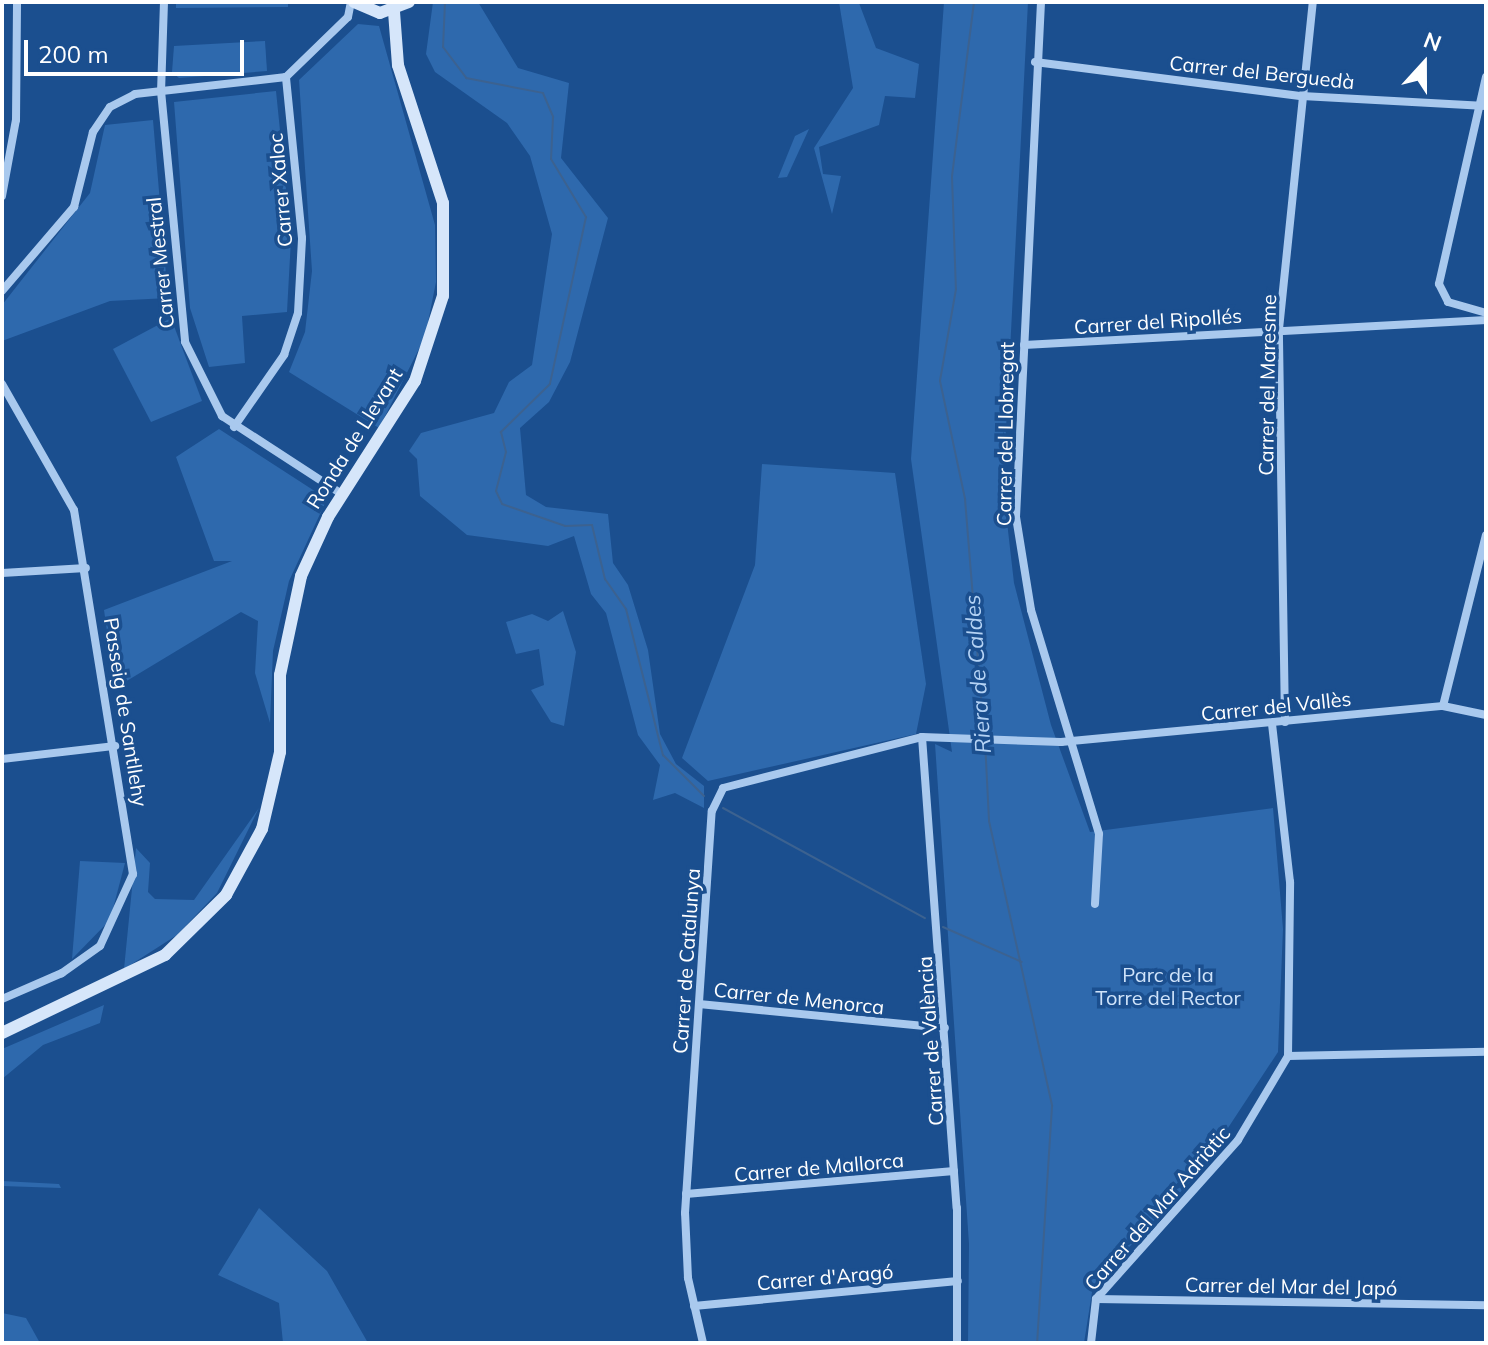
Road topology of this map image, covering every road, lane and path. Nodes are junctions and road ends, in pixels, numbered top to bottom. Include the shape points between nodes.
1 (17, 2) edge
2 (164, 2) edge
3 (353, 2) edge
4 (409, 2) edge
5 (1041, 2) edge
6 (1313, 2) edge
7 (394, 12) junction
8 (1035, 62) junction
9 (286, 77) junction
10 (1486, 77) edge
11 (161, 91) junction
12 (1302, 96) junction
13 (1483, 105) edge
14 (2, 196) edge
15 (2, 291) edge
16 (1486, 313) edge
17 (1486, 320) edge
18 (1279, 329) junction
19 (1024, 345) junction
20 (2, 384) edge
21 (234, 427) junction
22 (343, 495) junction
23 (1486, 535) edge
24 (86, 568) junction
25 (2, 573) edge
26 (1443, 706) junction
27 (1486, 715) edge
28 (1285, 722) junction
29 (1272, 723) junction
30 (922, 737) junction
31 (1019, 741) joint
32 (1069, 741) junction
33 (115, 746) junction
34 (2, 759) edge
35 (1095, 904) dead end
36 (2, 999) edge
37 (699, 1004) junction
38 (945, 1028) junction
39 (2, 1033) edge
40 (1486, 1052) edge
41 (1288, 1056) junction
42 (954, 1171) junction
43 (686, 1194) junction
44 (958, 1281) junction
45 (1096, 1299) junction
46 (1486, 1305) edge
47 (694, 1306) junction
48 (703, 1343) edge
49 (957, 1343) edge
50 (1091, 1343) edge

1 - 14 street via 16,120
2 - 11 street, Carrer Mestral
3 - 7 main road
3 - 9 street via 348,17
4 - 7 main road
5 - 8 street, Carrer del Llobregat
6 - 12 street, Carrer del Maresme
7 - 22 main road, Ronda de Llevant via 398,65 443,203 443,296 415,381
8 - 12 street, Carrer del Berguedà
8 - 19 street, Carrer del Llobregat
9 - 11 street
9 - 21 street, Carrer Xaloc via 302,238 298,313 284,355
10 - 13 street
11 - 15 street via 125,97 103,115 74,207
11 - 21 street, Carrer Mestral via 180,326
12 - 13 street, Carrer del Berguedà
12 - 18 street, Carrer del Maresme
13 - 16 street via 1439,284 1448,302
17 - 18 street, Carrer del Ripollés
18 - 19 street, Carrer del Ripollés
18 - 28 street, Carrer del Maresme
19 - 32 street, Carrer del Llobregat via 1016,517 1031,610
20 - 24 street, Passeig de Santllehy via 74,510
21 - 22 street, Carrer Mestral
22 - 39 main road, Ronda de Llevant via 292,604 274,783 262,829 226,895 165,955
23 - 26 street
24 - 25 street
24 - 33 street, Passeig de Santllehy
26 - 27 street, Carrer del Vallès
26 - 28 street, Carrer del Vallès
28 - 29 street, Carrer del Vallès
29 - 32 street, Carrer del Vallès
29 - 41 street via 1290,882
30 - 31 street, Carrer de Catalunya
30 - 37 street, Carrer de Catalunya via 731,783 718,793
30 - 38 street, Carrer de València
31 - 32 street, Carrer del Vallès
32 - 35 street, Carrer del Llobregat via 1099,834
33 - 34 street
33 - 36 street, Passeig de Santllehy via 133,874 122,911 100,946 62,973
37 - 38 street, Carrer de Menorca
37 - 43 street, Carrer de Catalunya
38 - 42 street, Carrer de València
40 - 41 street
41 - 45 street, Carrer del Mar Adriàtic via 1238,1140
42 - 43 street, Carrer de Mallorca
42 - 44 street, Carrer de València
43 - 47 street, Carrer de Catalunya
44 - 47 street, Carrer d'Aragó
44 - 49 street, Carrer de València
45 - 46 street, Carrer del Mar del Japó
45 - 50 street, Carrer del Mar Adriàtic
47 - 48 street, Carrer de Catalunya

